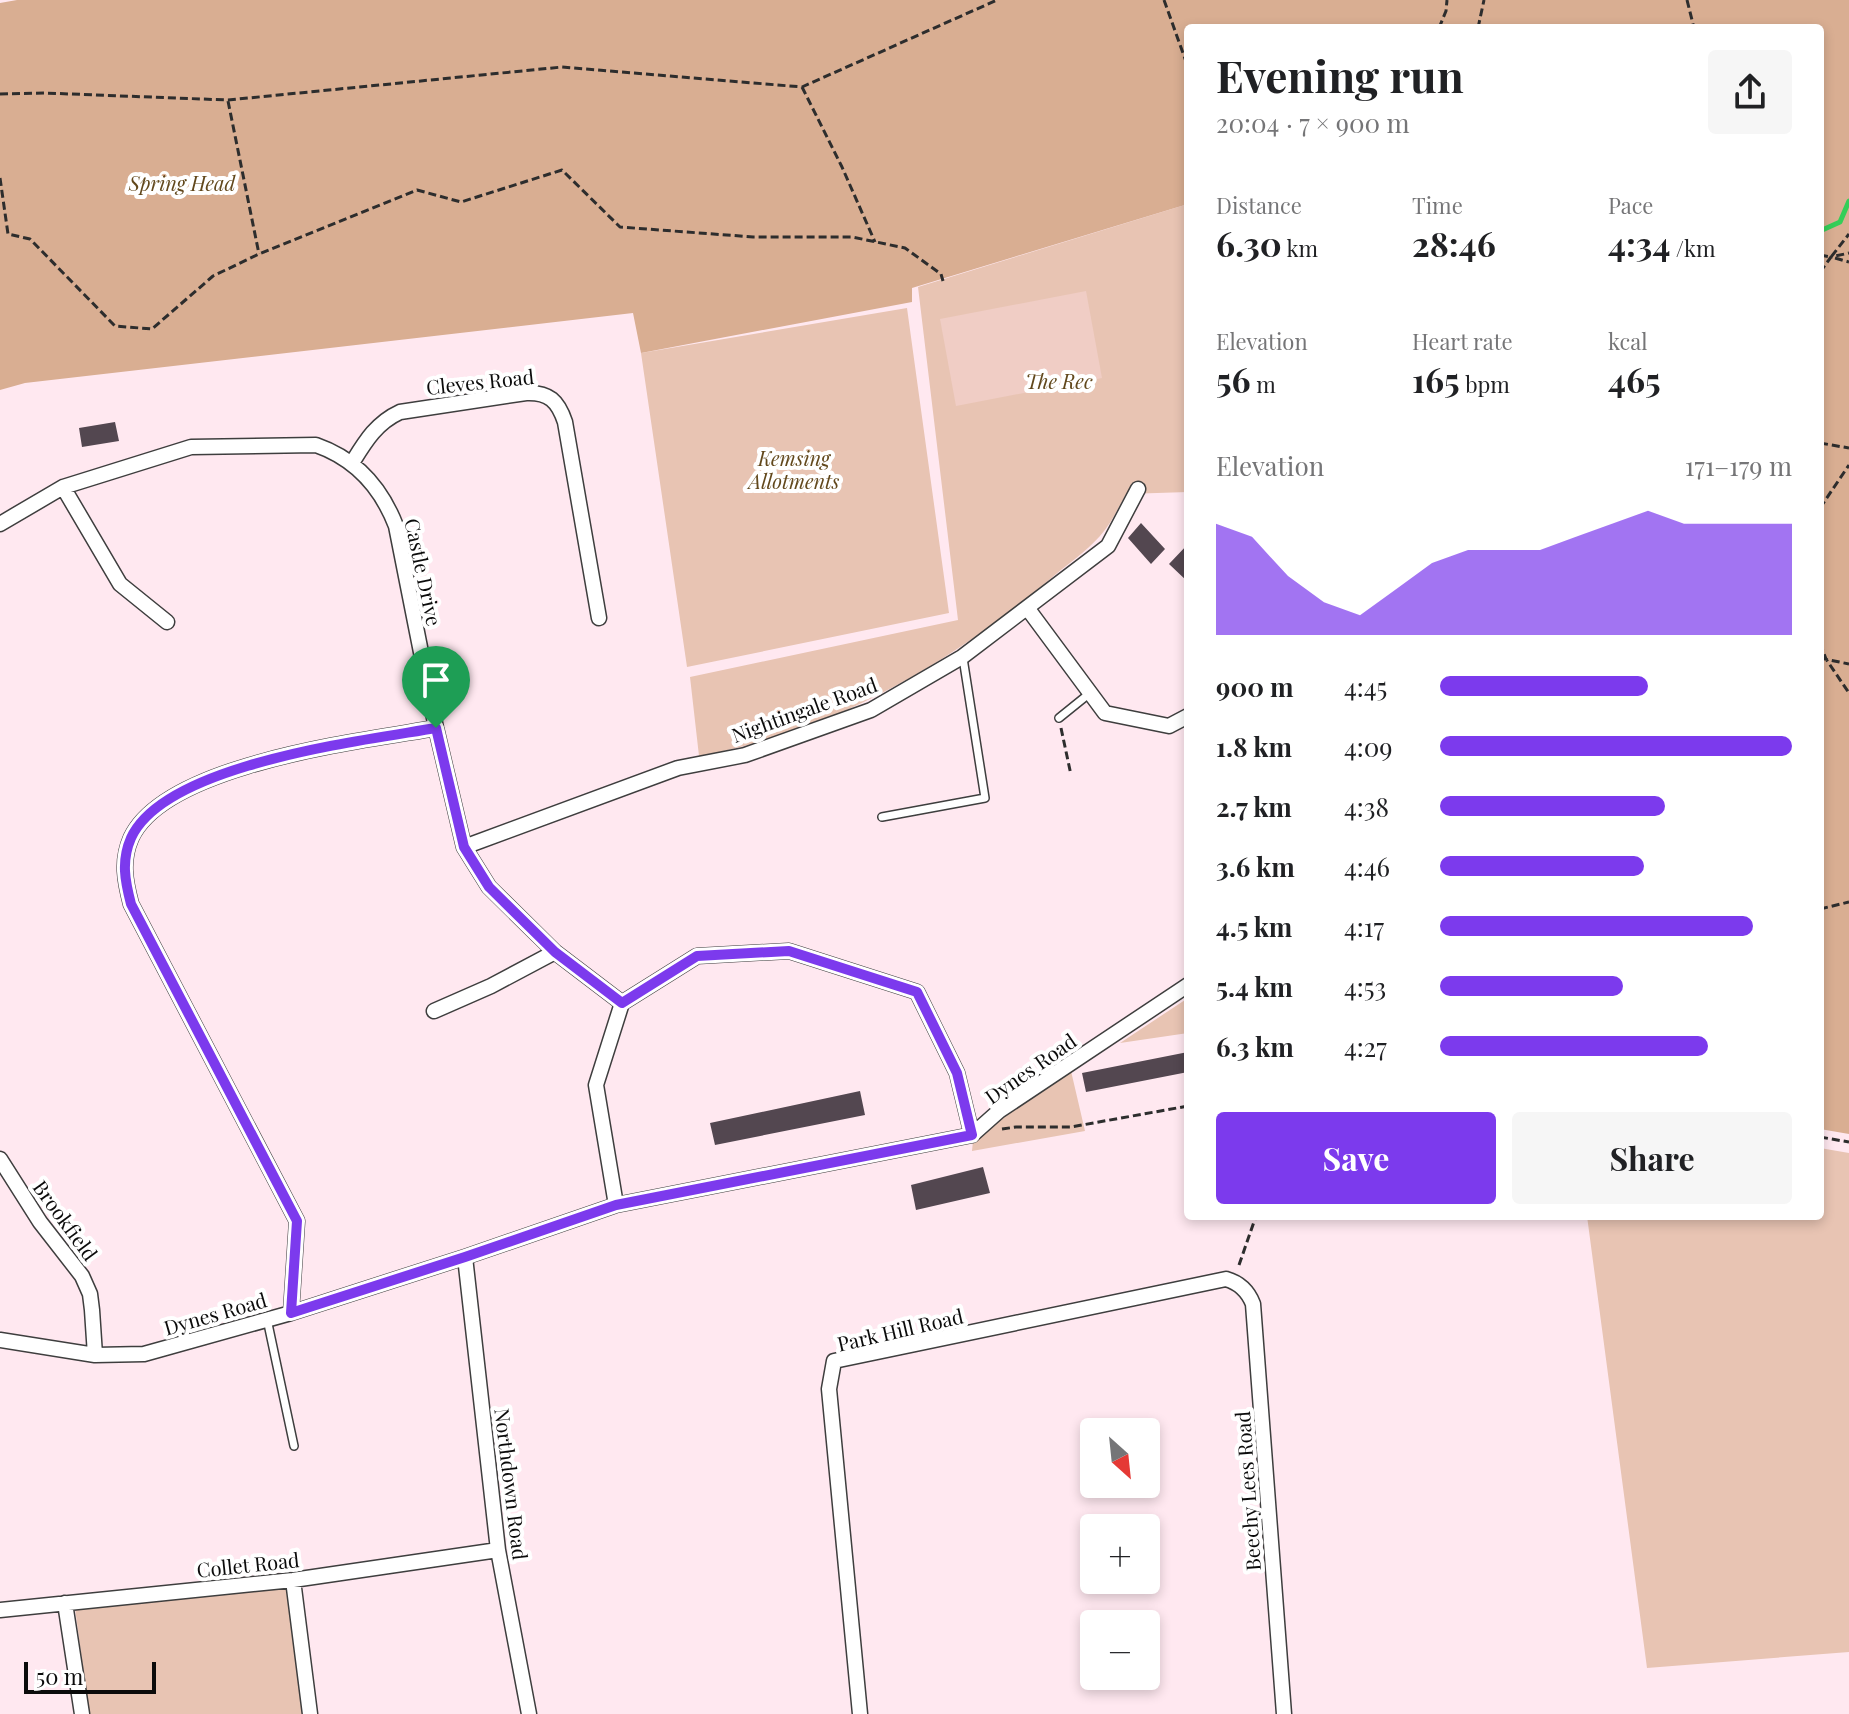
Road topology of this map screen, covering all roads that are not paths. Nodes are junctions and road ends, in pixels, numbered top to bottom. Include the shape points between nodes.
1 (352, 463) junction
2 (63, 487) junction
3 (1138, 489) dead end
4 (0, 524) edge
5 (1028, 609) junction
6 (599, 618) dead end
7 (167, 622) dead end
8 (962, 657) junction
9 (1090, 693) junction
10 (1059, 718) road end
11 (1184, 718) edge
12 (436, 728) junction
13 (882, 817) dead end
14 (464, 847) junction
15 (555, 952) junction
16 (1184, 988) edge
17 (622, 1003) junction
18 (434, 1011) dead end
19 (972, 1135) junction
20 (0, 1159) edge
21 (616, 1205) junction
22 (465, 1257) junction
23 (1230, 1280) joint
24 (291, 1313) junction
25 (267, 1318) junction
26 (0, 1340) edge
27 (95, 1355) junction
28 (294, 1446) dead end
29 (498, 1550) junction
30 (293, 1580) junction
31 (65, 1603) junction
32 (0, 1610) edge
33 (82, 1714) edge
34 (310, 1714) edge
35 (529, 1714) edge
36 (860, 1714) edge
37 (1284, 1714) edge

1 - 2 street, Castle Drive via 316,445 202,446
1 - 6 street, Cleves Road via 384,419 400,412 544,394 557,404 565,422
1 - 12 street, Castle Drive via 383,497 396,526
2 - 4 street, Castle Drive
2 - 7 street via 120,584
3 - 5 street, Nightingale Road via 1108,546
5 - 8 street, Nightingale Road
5 - 9 street
8 - 13 lane via 985,798
8 - 14 street, Nightingale Road via 871,710 745,755 678,768
9 - 10 lane
9 - 11 street via 1105,713 1169,726
12 - 14 street, Castle Drive
12 - 24 street via 299,752 192,787 152,811 126,854 131,904 297,1221
14 - 15 street, Castle Drive via 489,887
15 - 17 street, Castle Drive
15 - 18 street
16 - 19 street, Dynes Road via 999,1111
17 - 19 street via 697,956 789,951 917,992 957,1073
17 - 21 street via 596,1085
19 - 21 street, Dynes Road
20 - 27 street, Brookfield via 82,1276 91,1302
21 - 22 street, Dynes Road
22 - 24 street, Dynes Road
22 - 29 street, Northdown Road
23 - 36 street, Park Hill Road via 834,1361 829,1389
23 - 37 street, Beechy Lees Road via 1249,1294 1253,1304
24 - 25 street, Dynes Road
25 - 27 street, Dynes Road via 144,1354
25 - 28 lane
26 - 27 street, Dynes Road
29 - 30 street, Collet Road
29 - 35 street, Northdown Road
30 - 31 street, Collet Road
30 - 34 street
31 - 32 street, Collet Road
31 - 33 street

